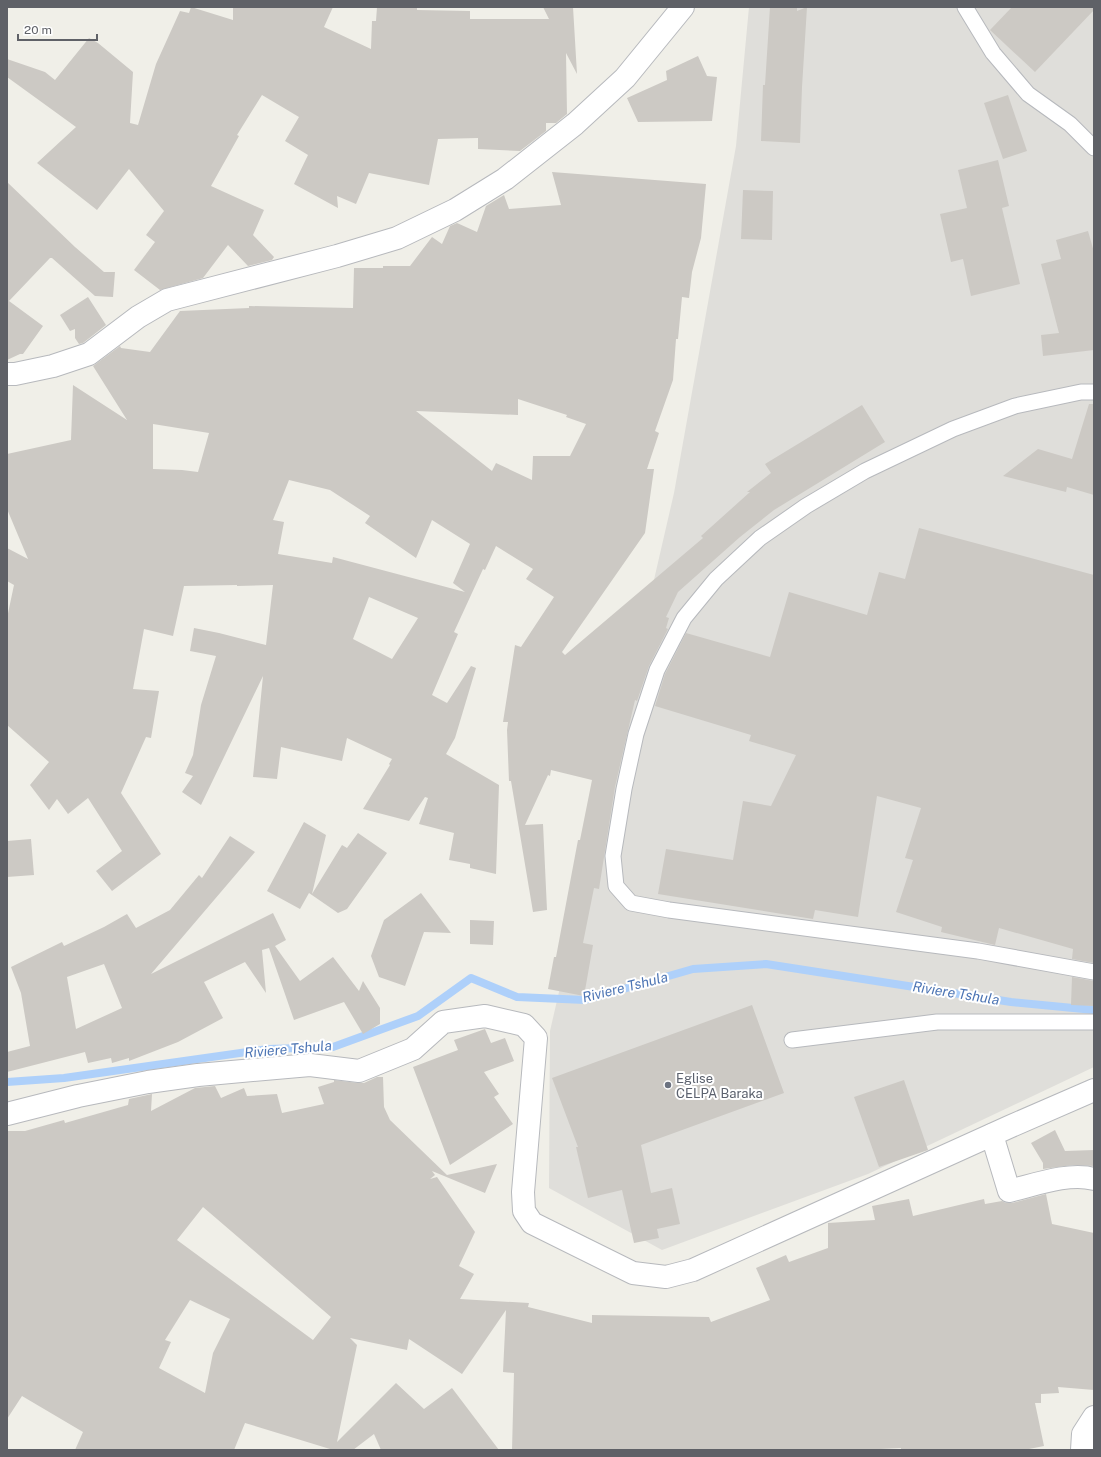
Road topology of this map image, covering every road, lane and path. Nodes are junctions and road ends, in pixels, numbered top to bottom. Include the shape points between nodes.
1 (683, 7) edge
2 (965, 7) edge
3 (1094, 148) edge
4 (7, 374) edge
5 (1094, 392) edge
6 (1094, 972) edge
7 (1094, 1022) edge
8 (792, 1040) dead end
9 (1094, 1090) edge
10 (7, 1114) edge
11 (992, 1135) junction
12 (1094, 1179) edge
13 (1094, 1417) edge
14 (1082, 1450) edge

1 - 4 street via 625,78 575,124 505,179 455,210 397,238 167,300 138,317 89,354 53,366
2 - 3 lane via 993,53 1028,94 1070,124
5 - 6 lane via 1081,392 1015,406 953,429 865,471 806,506 760,538 716,579 684,618 657,670 636,734 613,856 616,886 631,904 978,951
7 - 8 lane via 937,1022
9 - 11 street
10 - 11 street via 86,1094 198,1075 310,1066 360,1071 413,1049 443,1022 485,1016 524,1025 536,1038 523,1192 524,1211 532,1223 633,1273 666,1277 693,1270
11 - 12 street via 1008,1191 1057,1179
13 - 14 street via 1083,1434

